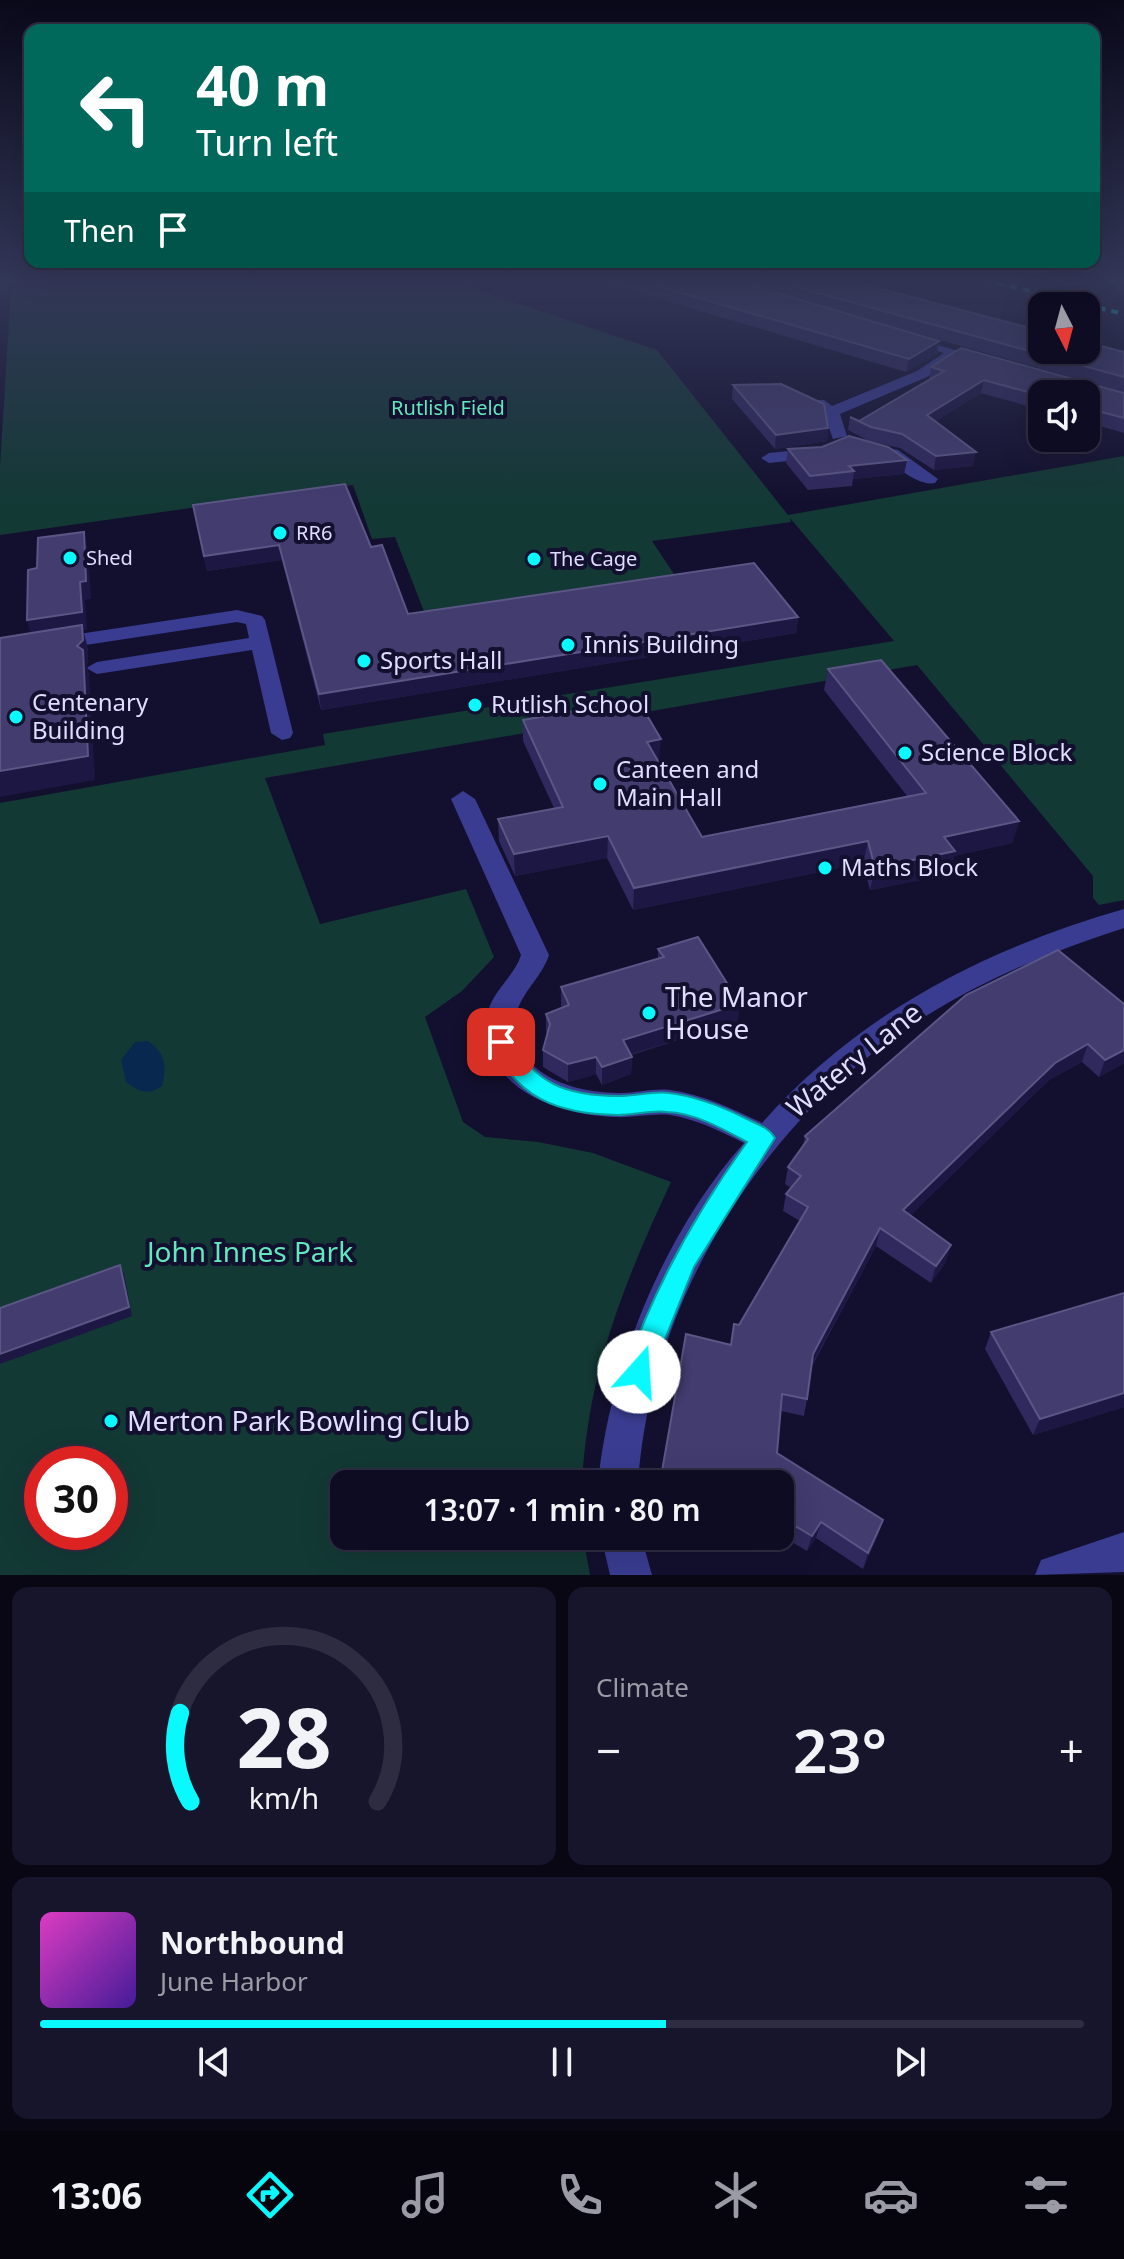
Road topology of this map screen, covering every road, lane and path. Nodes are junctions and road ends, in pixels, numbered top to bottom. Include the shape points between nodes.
1 (953, 354) edge
2 (960, 354) edge
3 (1001, 365) edge
4 (802, 396) edge
5 (831, 412) junction
6 (851, 442) junction
7 (769, 458) dead end
8 (929, 479) dead end
9 (262, 642) junction
10 (0, 652) edge
11 (97, 668) dead end
12 (282, 733) dead end
13 (463, 799) dead end
14 (1124, 918) edge
15 (763, 1138) junction
16 (620, 1470) edge
17 (625, 1550) edge
18 (1124, 1552) edge
19 (631, 1575) edge
20 (1056, 1575) edge

1 - 5 street via 922,374
2 - 3 street
4 - 5 street
5 - 6 street
6 - 7 street via 819,453
6 - 8 street via 892,454
9 - 10 street via 255,620 237,616
9 - 11 street
9 - 12 street
13 - 15 street via 535,955 500,1014 501,1042 513,1065 536,1088 574,1102 668,1102 721,1117
14 - 15 street, Watery Lane via 1038,944 943,990 828,1074
15 - 16 street, Watery Lane via 684,1260 655,1323 630,1396
17 - 19 street
18 - 20 street

